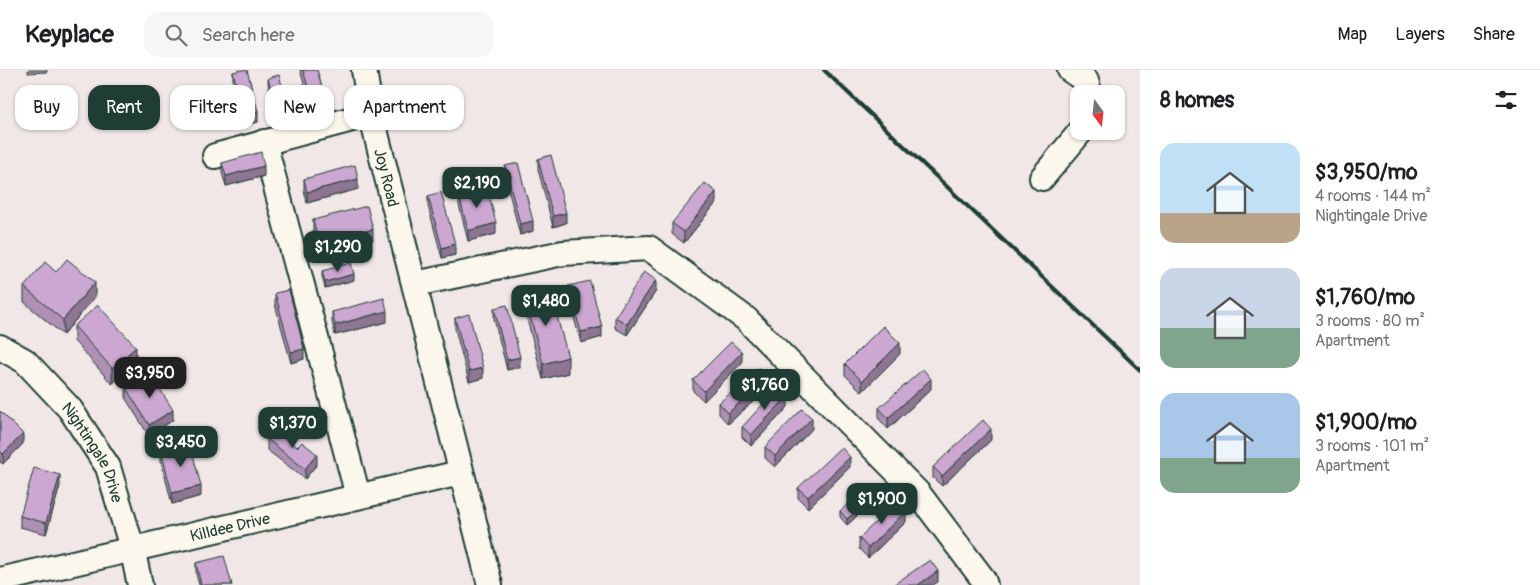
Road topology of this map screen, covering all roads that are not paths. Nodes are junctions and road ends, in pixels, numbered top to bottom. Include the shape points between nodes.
1 (364, 70) edge
2 (1070, 70) edge
3 (366, 85) edge
4 (1087, 85) edge
5 (344, 121) edge
6 (375, 130) edge
7 (1074, 140) edge
8 (264, 142) junction
9 (214, 156) dead end
10 (1042, 178) dead end
11 (415, 284) junction
12 (0, 347) edge
13 (460, 472) junction
14 (358, 496) junction
15 (132, 548) junction
16 (0, 580) edge
17 (140, 585) edge
18 (490, 585) edge
19 (985, 585) edge

1 - 3 street, Joy Road
2 - 4 street
5 - 8 street
6 - 11 street, Joy Road
7 - 10 street
8 - 9 street
8 - 14 street
11 - 13 street, Joy Road
11 - 19 street via 563,253 649,248 753,326 918,493
12 - 15 street, Nightingale Drive via 25,361 70,409 108,467
13 - 14 street, Killdee Drive
13 - 18 street, Joy Road
14 - 15 street, Killdee Drive
15 - 16 street, Killdee Drive
15 - 17 street, Nightingale Drive

